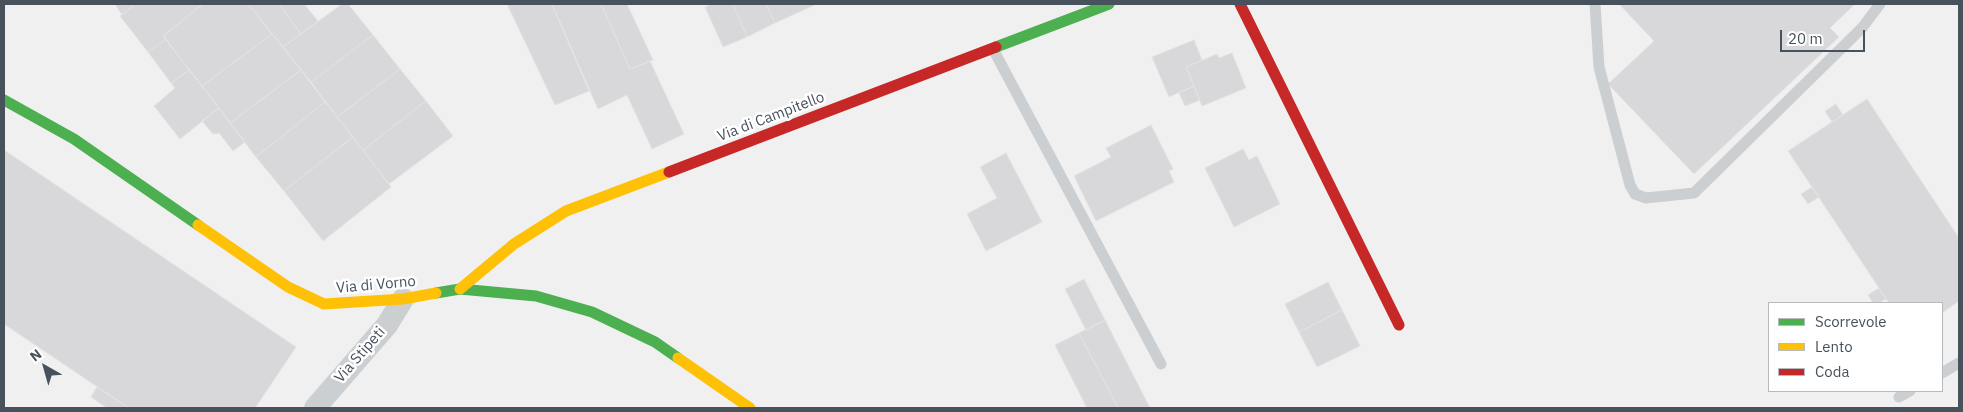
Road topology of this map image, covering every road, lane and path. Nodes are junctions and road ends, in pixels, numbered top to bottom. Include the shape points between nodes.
1 (1109, 4) edge
2 (1240, 4) edge
3 (1595, 4) edge
4 (1880, 4) edge
5 (994, 49) junction
6 (4, 100) edge
7 (460, 289) junction
8 (403, 299) junction
9 (1399, 325) dead end
10 (1959, 363) edge
11 (1161, 364) dead end
12 (1943, 372) edge
13 (1908, 392) edge
14 (1900, 397) dead end
15 (315, 408) edge
16 (750, 408) edge

1 - 5 street, Via di Campitello
2 - 9 street
3 - 4 lane via 1599,66 1630,185 1635,194 1646,198 1694,193 1862,28
5 - 7 street, Via di Campitello via 566,211 514,244
5 - 11 lane
6 - 8 street, Via di Vorno via 74,139 288,288 324,304
7 - 8 street, Via di Vorno
7 - 16 street, Via di Vorno via 536,296 592,312 655,342
8 - 15 street, Via Stipeti via 387,325
10 - 12 lane
13 - 14 lane

